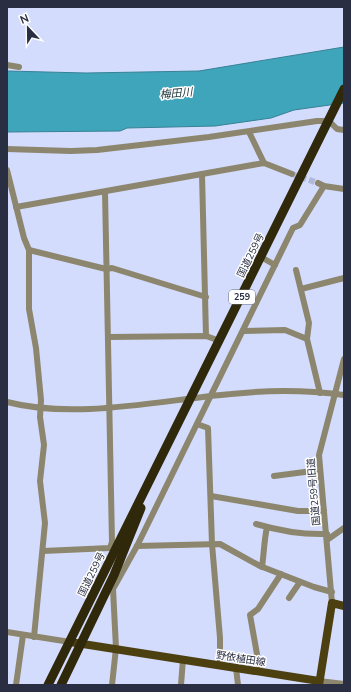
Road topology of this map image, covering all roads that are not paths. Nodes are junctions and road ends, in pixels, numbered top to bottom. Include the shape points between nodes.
1 (7, 66) edge
2 (19, 67) dead end
3 (344, 89) edge
4 (328, 121) junction
5 (344, 130) edge
6 (249, 132) junction
7 (7, 148) edge
8 (264, 163) junction
9 (7, 170) edge
10 (202, 174) junction
11 (292, 174) tunnel mouth
12 (344, 189) edge
13 (105, 192) junction
14 (16, 207) junction
15 (29, 250) junction
16 (262, 257) junction
17 (275, 265) junction
18 (106, 269) junction
19 (296, 270) dead end
20 (344, 278) edge
21 (301, 289) junction
22 (206, 297) junction
23 (242, 331) junction
24 (206, 336) junction
25 (108, 337) junction
26 (307, 339) junction
27 (220, 341) junction
28 (344, 359) edge
29 (320, 393) junction
30 (334, 394) junction
31 (344, 395) edge
32 (209, 397) junction
33 (191, 399) junction
34 (7, 402) edge
35 (40, 408) junction
36 (110, 408) junction
37 (197, 424) junction
38 (320, 470) junction
39 (155, 473) junction
40 (274, 476) dead end
41 (211, 496) junction
42 (324, 511) junction
43 (256, 524) dead end
44 (267, 527) junction
45 (344, 528) edge
46 (327, 537) junction
47 (212, 544) junction
48 (137, 546) junction
49 (43, 551) junction
50 (262, 567) junction
51 (281, 574) junction
52 (300, 582) junction
53 (332, 592) junction
54 (289, 598) dead end
55 (332, 603) junction
56 (344, 606) edge
57 (7, 632) edge
58 (23, 635) junction
59 (34, 637) junction
60 (70, 642) junction
61 (81, 644) junction
62 (116, 648) junction
63 (183, 659) junction
64 (220, 665) junction
65 (236, 668) junction
66 (260, 671) junction
67 (319, 683) edge
68 (344, 684) edge
69 (16, 685) edge
70 (48, 685) edge
71 (60, 685) edge
72 (112, 685) edge
73 (181, 685) edge
74 (238, 685) edge

1 - 2 street
3 - 4 highway, 国道259号 / 259
4 - 5 street via 337,129
4 - 6 street
4 - 16 highway, 国道259号 / 259
6 - 7 street via 97,150
6 - 8 street
8 - 10 street
8 - 11 street
9 - 14 street
10 - 13 street
10 - 22 street
12 - 17 street via 321,184 300,225 293,228
13 - 14 street
13 - 18 street
14 - 15 street
15 - 18 street
15 - 35 street via 29,309 36,348
16 - 17 street
16 - 27 highway, 国道259号 / 259
17 - 23 street
18 - 22 street via 122,270
18 - 25 street
19 - 21 street
20 - 21 street
21 - 26 street via 309,323
22 - 24 street
23 - 26 street via 285,330
23 - 32 street
24 - 25 street
24 - 27 street
25 - 36 street
26 - 29 street
27 - 33 highway, 国道259号 / 259
28 - 30 street, 国道259号旧道
29 - 30 street
29 - 32 street via 231,394
30 - 31 street
30 - 38 street, 国道259号旧道 via 319,455
32 - 33 street
32 - 37 street
33 - 36 street
33 - 39 highway, 国道259号 / 259
34 - 35 street
35 - 36 street
35 - 49 street via 44,445 40,482 45,523
36 - 49 street via 110,548
37 - 41 street via 208,428
37 - 48 street
38 - 40 street
38 - 42 street, 国道259号旧道
39 - 60 highway, 国道259号 / 259
39 - 61 highway, 国道259号 / 259 via 114,576
41 - 42 street via 298,511
41 - 47 street
42 - 46 street, 国道259号旧道
43 - 44 street
44 - 46 street via 283,532
44 - 50 street via 263,541
45 - 46 street
46 - 53 street, 国道259号旧道
47 - 48 street
47 - 50 street via 220,544
47 - 64 street
48 - 62 street via 113,589
49 - 59 street
50 - 51 street
51 - 52 street
51 - 66 street via 258,609 250,615
52 - 53 street
52 - 54 street
53 - 55 street, 国道259号旧道
55 - 56 main road
55 - 67 main road
57 - 58 street
58 - 59 street
58 - 69 street
59 - 60 street
60 - 61 main road, 野依植田線
60 - 70 highway, 国道259号 / 259
61 - 62 main road, 野依植田線
61 - 71 highway, 国道259号 / 259
62 - 63 main road, 野依植田線
62 - 72 street
63 - 64 main road, 野依植田線
63 - 73 street
64 - 65 main road, 野依植田線
65 - 66 main road, 野依植田線
65 - 74 street
66 - 67 main road, 野依植田線
67 - 68 street

